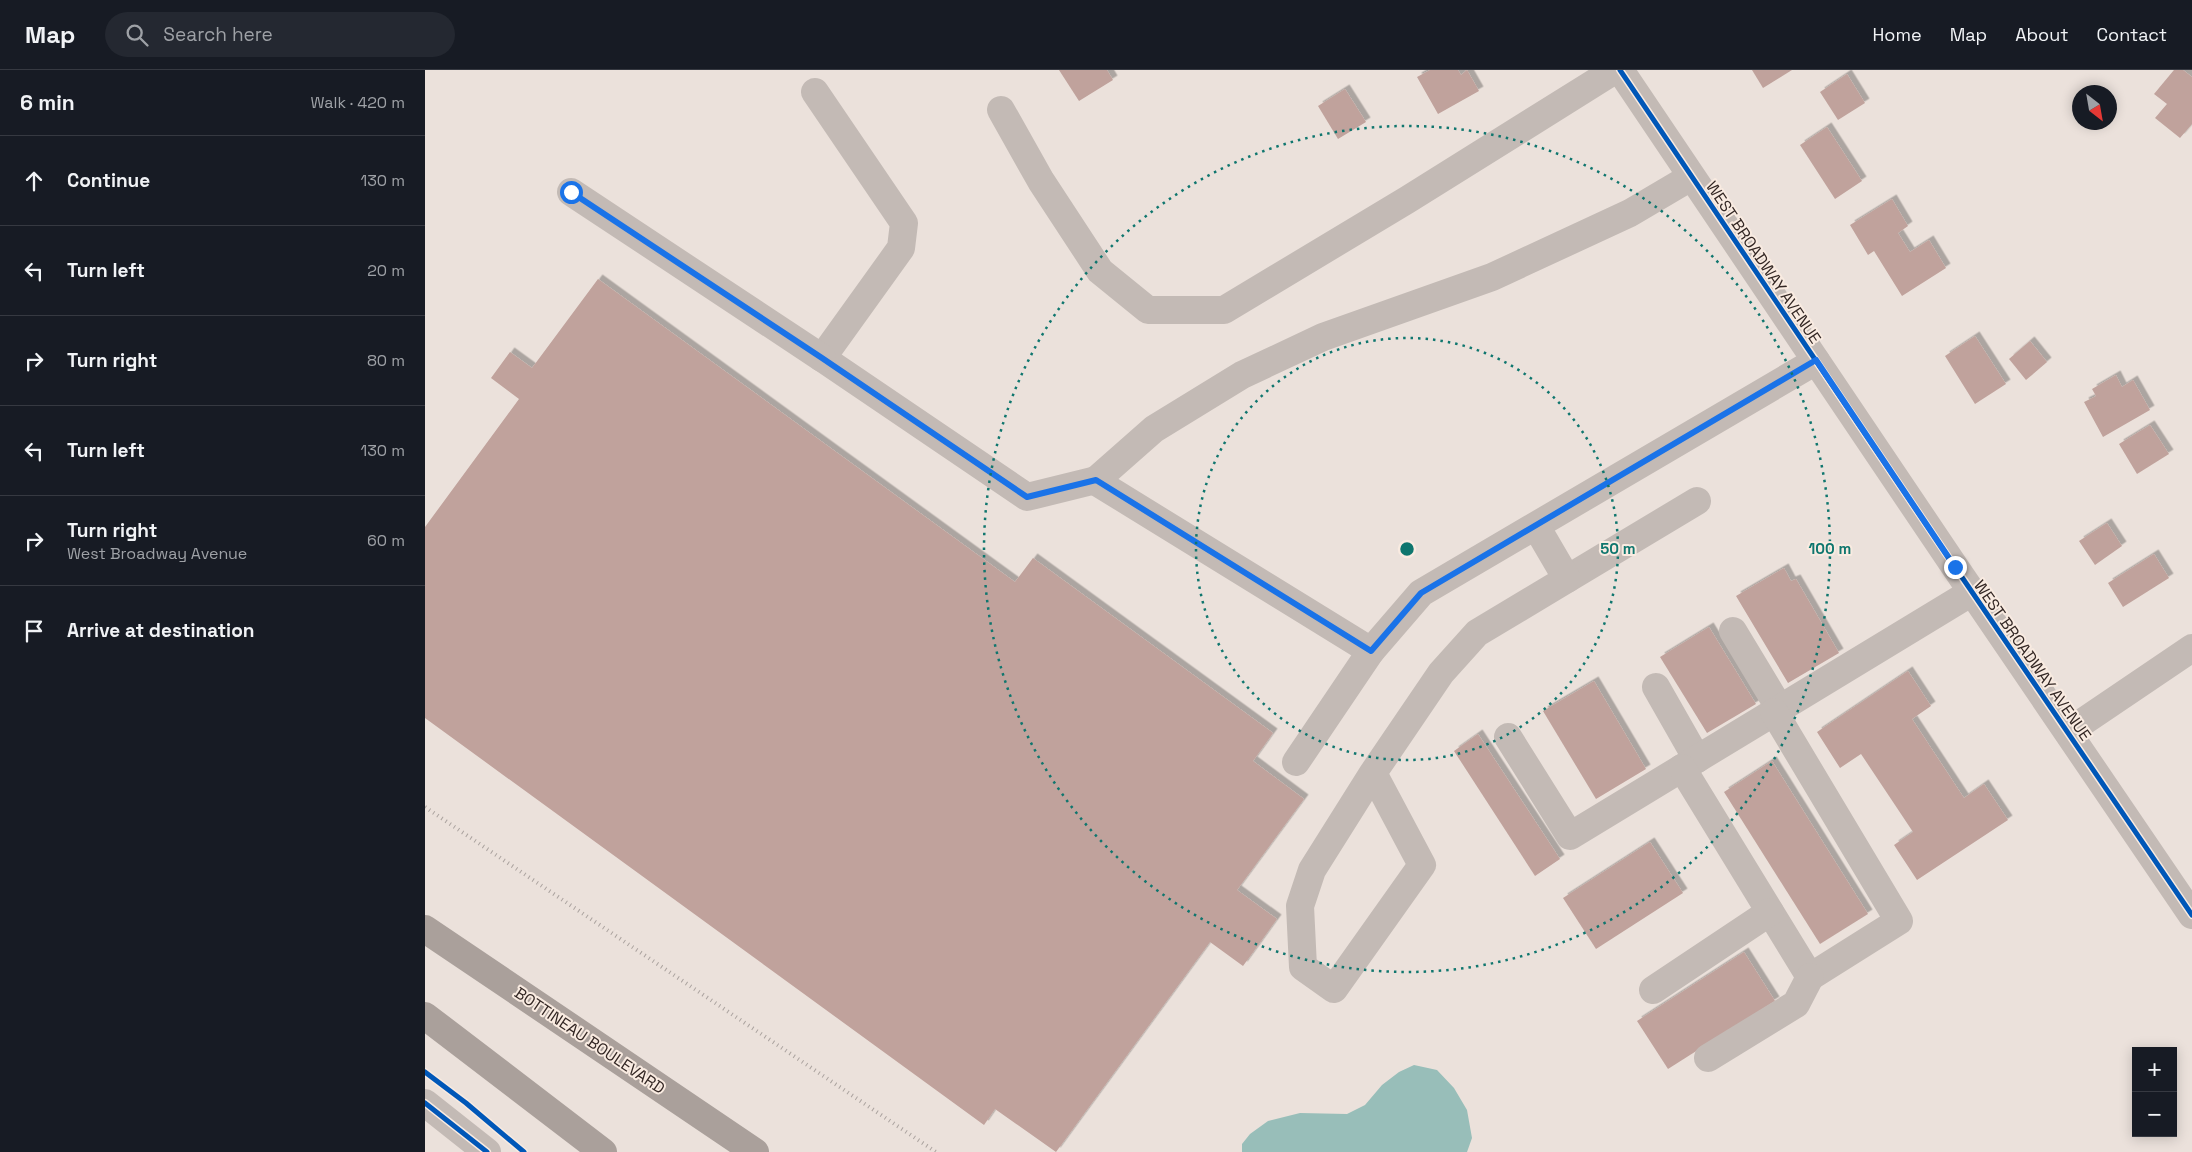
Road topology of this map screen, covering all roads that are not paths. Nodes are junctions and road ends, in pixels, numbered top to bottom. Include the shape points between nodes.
1 (1615, 70) edge
2 (1620, 70) edge
3 (815, 92) dead end
4 (1001, 110) dead end
5 (1691, 177) junction
6 (571, 192) dead end
7 (822, 358) junction
8 (1816, 360) junction
9 (1096, 480) junction
10 (1697, 501) dead end
11 (1536, 526) junction
12 (1567, 579) junction
13 (1972, 592) junction
14 (1733, 631) dead end
15 (2192, 648) edge
16 (1371, 651) junction
17 (1656, 687) dead end
18 (1777, 710) junction
19 (2068, 732) junction
20 (1508, 737) dead end
21 (1296, 762) dead end
22 (1690, 764) junction
23 (1373, 773) junction
24 (1770, 912) junction
25 (2192, 915) edge
26 (425, 929) edge
27 (1810, 977) junction
28 (1653, 990) dead end
29 (425, 1016) edge
30 (1708, 1058) dead end
31 (425, 1103) edge
32 (487, 1152) edge
33 (603, 1152) edge
34 (755, 1152) edge

1 - 4 street via 1224,310 1149,310 1100,271 1041,181
2 - 5 street, WEST BROADWAY AVENUE
3 - 7 street via 904,223 901,248
5 - 8 street, WEST BROADWAY AVENUE
5 - 9 street via 1631,212 1491,277 1323,337 1242,375 1154,429
6 - 7 street
7 - 9 street via 1027,497
8 - 11 street
8 - 13 street, WEST BROADWAY AVENUE
9 - 16 street
10 - 12 street
11 - 12 street
11 - 16 street via 1421,593
12 - 23 street via 1477,633 1441,673
13 - 18 street
13 - 19 street, WEST BROADWAY AVENUE
14 - 18 street
15 - 19 street
16 - 21 street
17 - 22 street
18 - 22 street
18 - 27 street via 1899,922
19 - 25 street, WEST BROADWAY AVENUE
20 - 22 street via 1570,836
22 - 24 street
23 - 23 street via 1312,870 1301,906 1303,967 1334,989 1422,865
24 - 27 street
24 - 28 street
26 - 34 highway, BOTTINEAU BOULEVARD
27 - 30 street via 1796,1004
29 - 33 highway
31 - 32 street

